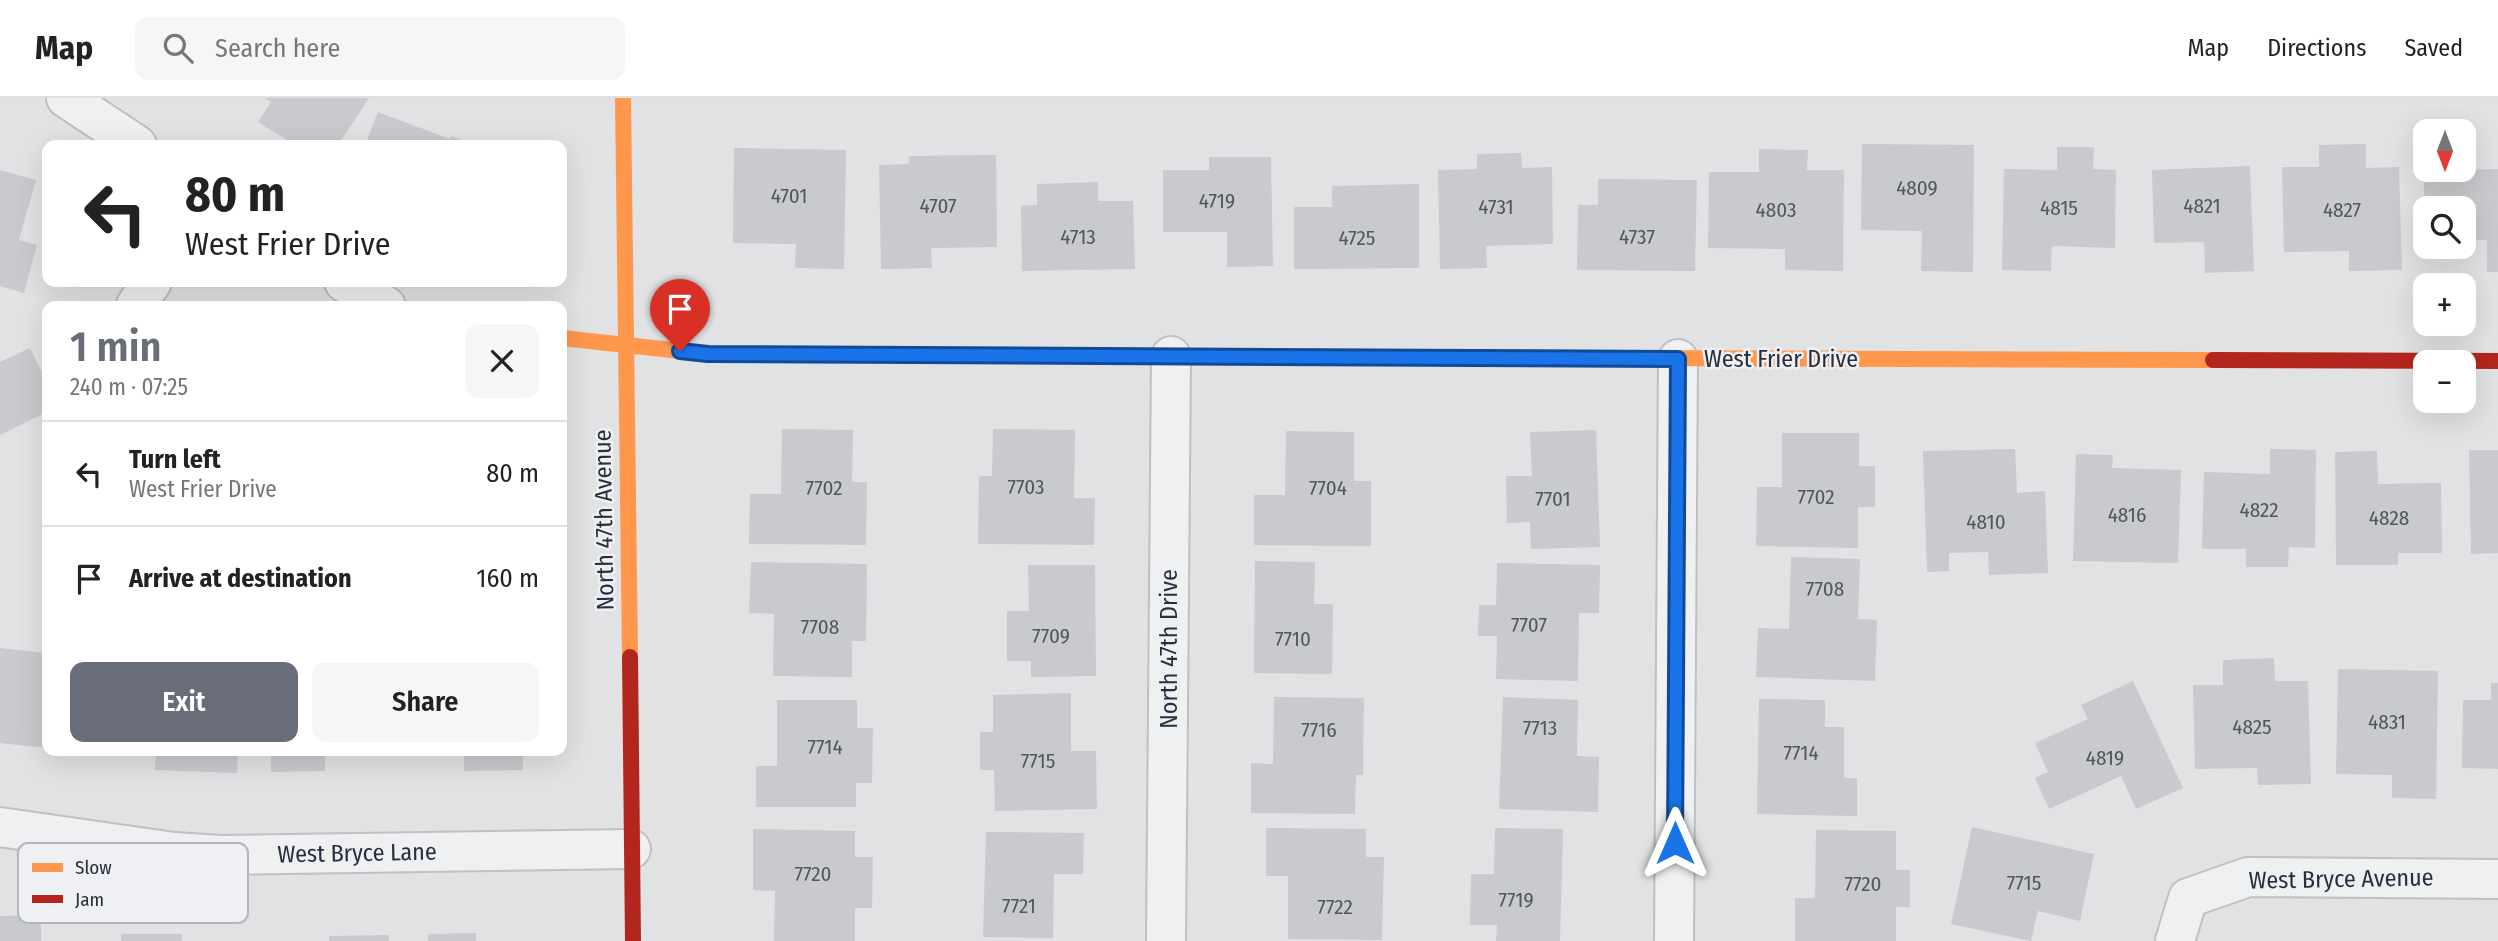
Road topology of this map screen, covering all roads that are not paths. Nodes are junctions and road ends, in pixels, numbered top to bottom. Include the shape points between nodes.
1 (66, 98) edge
2 (623, 98) edge
3 (129, 140) edge
4 (353, 287) edge
5 (377, 301) edge
6 (567, 338) edge
7 (625, 344) junction
8 (1171, 356) junction
9 (1678, 359) junction
10 (2498, 361) edge
11 (0, 827) edge
12 (111, 843) edge
13 (631, 849) junction
14 (248, 855) edge
15 (2498, 879) edge
16 (633, 941) edge
17 (1166, 941) edge
18 (1674, 941) edge
19 (2175, 941) edge

1 - 3 street
2 - 7 street, North 47th Avenue
4 - 5 street
6 - 7 street, West Frier Drive
7 - 8 street, West Frier Drive via 708,354
7 - 13 street, North 47th Avenue
8 - 9 street, West Frier Drive
8 - 17 street, North 47th Drive
9 - 10 street, West Frier Drive
9 - 18 street
11 - 12 street, West Bryce Lane
13 - 14 street, West Bryce Lane
13 - 16 street, North 47th Avenue
15 - 19 street, West Bryce Avenue via 2248,877 2188,898

